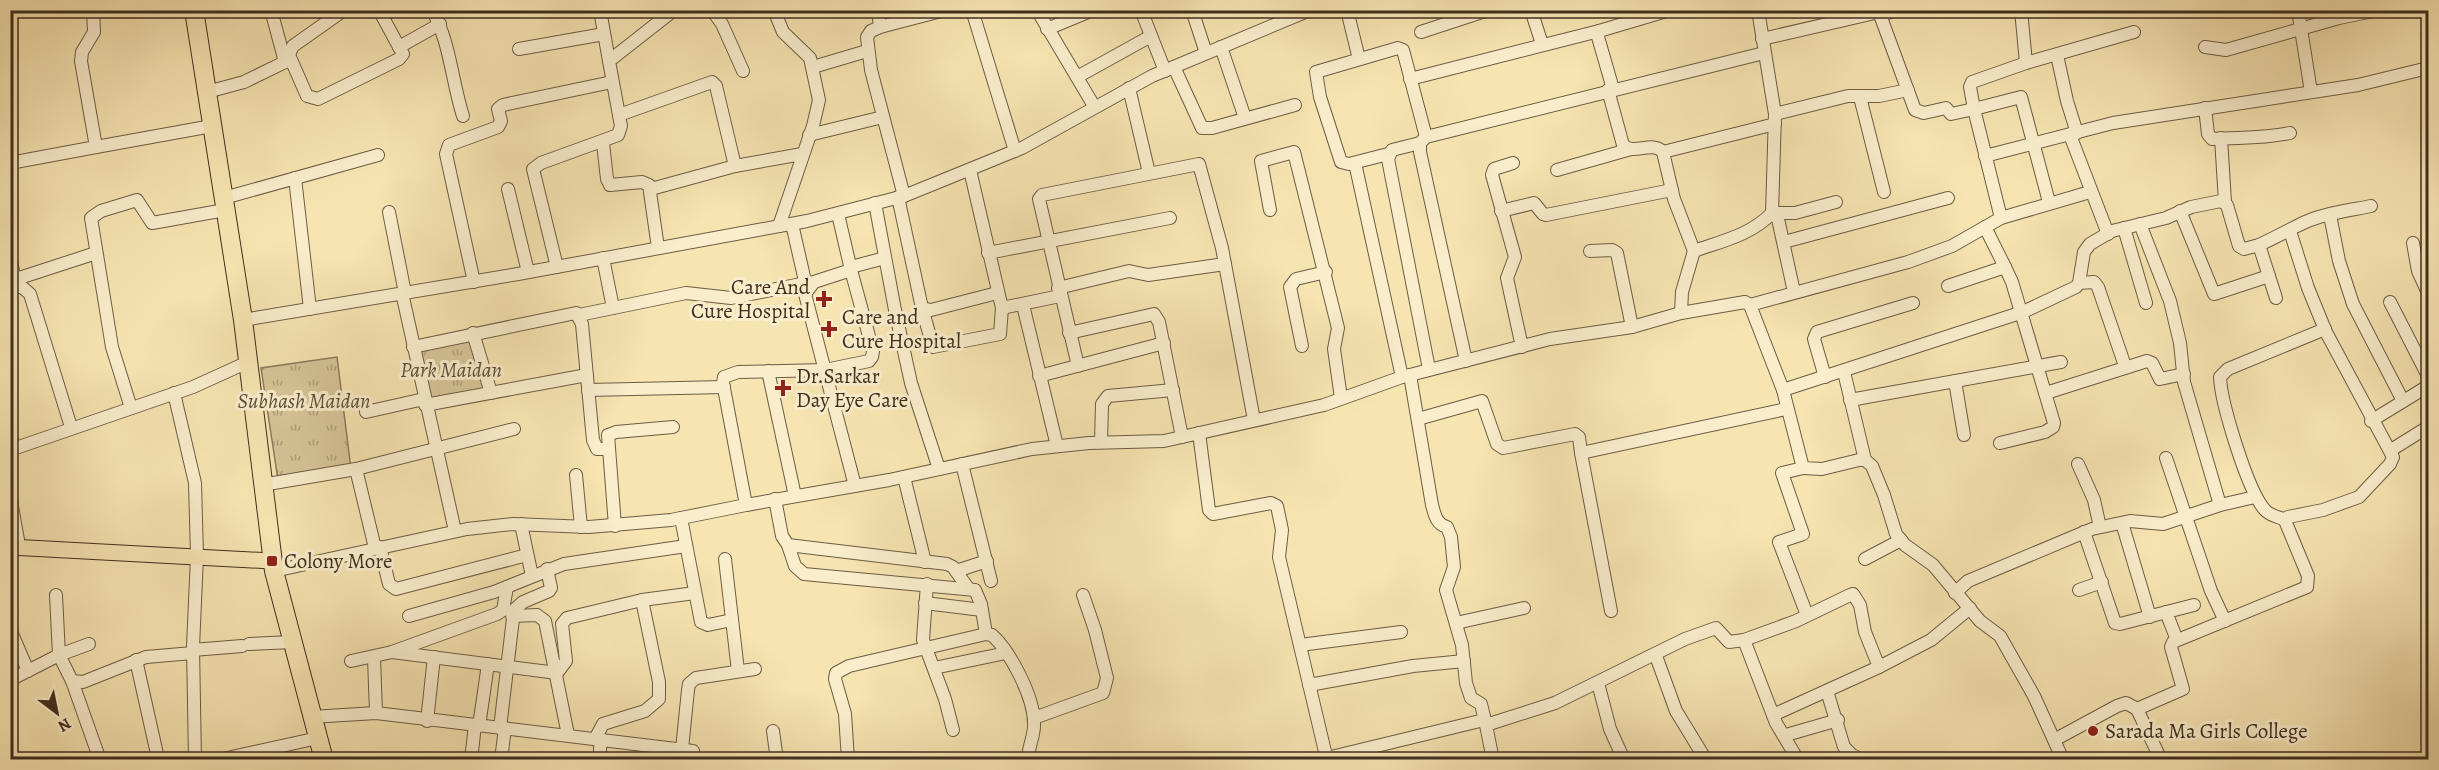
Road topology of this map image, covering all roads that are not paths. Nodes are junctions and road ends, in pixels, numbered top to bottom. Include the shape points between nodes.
1 (93, 10) edge
2 (194, 10) edge
3 (271, 10) edge
4 (344, 10) edge
5 (379, 10) edge
6 (432, 10) edge
7 (600, 10) edge
8 (674, 10) edge
9 (712, 10) edge
10 (774, 10) edge
11 (878, 10) edge
12 (972, 10) edge
13 (1037, 10) edge
14 (1093, 10) edge
15 (1141, 10) edge
16 (1192, 10) edge
17 (1347, 10) edge
18 (1488, 10) edge
19 (1531, 10) edge
20 (1670, 10) edge
21 (1758, 10) edge
22 (1896, 10) edge
23 (2021, 10) edge
24 (2298, 10) edge
25 (2378, 10) edge
26 (943, 11) edge
27 (1303, 12) edge
28 (1866, 13) edge
29 (1882, 15) junction
30 (440, 24) junction
31 (880, 27) junction
32 (1047, 29) junction
33 (1599, 31) junction
34 (2301, 31) junction
35 (1421, 32) dead end
36 (2134, 32) dead end
37 (604, 34) junction
38 (1151, 36) junction
39 (1762, 39) junction
40 (1542, 44) junction
41 (399, 47) junction
42 (1221, 47) junction
43 (2205, 48) dead end
44 (519, 49) dead end
45 (867, 51) junction
46 (1206, 53) junction
47 (1764, 53) junction
48 (2057, 55) junction
49 (287, 58) junction
50 (1359, 59) junction
51 (609, 61) junction
52 (2026, 63) junction
53 (813, 67) junction
54 (2428, 68) edge
55 (1169, 69) junction
56 (743, 71) dead end
57 (1077, 77) junction
58 (1410, 79) junction
59 (612, 82) junction
60 (1129, 88) junction
61 (1611, 90) junction
62 (1908, 90) junction
63 (207, 92) junction
64 (2311, 92) junction
65 (1860, 97) junction
66 (1295, 105) dead end
67 (1095, 106) junction
68 (2205, 108) junction
69 (1974, 109) junction
70 (619, 115) junction
71 (463, 116) dead end
72 (883, 117) junction
73 (1245, 118) junction
74 (1775, 119) junction
75 (212, 126) junction
76 (2290, 133) dead end
77 (2074, 134) junction
78 (809, 135) junction
79 (2221, 138) junction
80 (1423, 140) junction
81 (603, 143) junction
82 (2034, 145) junction
83 (96, 147) junction
84 (1631, 149) junction
85 (1015, 151) junction
86 (1663, 152) junction
87 (802, 154) junction
88 (1388, 154) junction
89 (378, 155) dead end
90 (1985, 156) junction
91 (10, 163) edge
92 (1355, 163) junction
93 (1513, 163) dead end
94 (735, 166) junction
95 (970, 170) junction
96 (1557, 170) dead end
97 (1149, 174) junction
98 (295, 178) junction
99 (508, 189) dead end
100 (651, 189) junction
101 (1672, 190) junction
102 (1884, 192) dead end
103 (2090, 192) junction
104 (901, 197) junction
105 (1948, 198) dead end
106 (1836, 202) dead end
107 (2049, 202) junction
108 (2225, 202) junction
109 (875, 203) junction
110 (224, 204) junction
111 (2371, 206) dead end
112 (1269, 210) dead end
113 (1501, 211) junction
114 (2180, 211) junction
115 (389, 212) dead end
116 (1772, 213) junction
117 (838, 214) junction
118 (2330, 215) junction
119 (1170, 218) dead end
120 (2001, 218) junction
121 (792, 224) junction
122 (2140, 224) junction
123 (779, 226) junction
124 (1985, 227) junction
125 (2124, 228) junction
126 (2290, 231) junction
127 (2108, 234) junction
128 (1784, 242) junction
129 (1048, 243) junction
130 (2413, 243) dead end
131 (2259, 245) junction
132 (658, 248) junction
133 (1590, 251) dead end
134 (1694, 251) junction
135 (96, 253) junction
136 (988, 253) junction
137 (10, 257) edge
138 (603, 258) junction
139 (885, 258) junction
140 (1225, 264) junction
141 (557, 267) junction
142 (2006, 267) junction
143 (851, 268) junction
144 (528, 272) junction
145 (1326, 272) junction
146 (2269, 276) junction
147 (474, 282) junction
148 (12, 283) edge
149 (2079, 284) junction
150 (1948, 285) dead end
151 (806, 286) junction
152 (1059, 292) junction
153 (1794, 292) junction
154 (404, 293) junction
155 (997, 293) junction
156 (2428, 293) edge
157 (2276, 298) dead end
158 (2390, 302) dead end
159 (1913, 303) dead end
160 (2146, 303) dead end
161 (1023, 305) junction
162 (1750, 305) junction
163 (613, 308) junction
164 (922, 308) junction
165 (1002, 308) junction
166 (310, 309) junction
167 (1681, 313) junction
168 (2020, 313) junction
169 (579, 315) junction
170 (243, 320) junction
171 (1632, 327) junction
172 (2325, 329) junction
173 (474, 333) junction
174 (1070, 333) junction
175 (1164, 343) junction
176 (1302, 346) dead end
177 (413, 347) junction
178 (1522, 347) junction
179 (1466, 361) junction
180 (248, 362) junction
181 (2061, 362) dead end
182 (1078, 366) junction
183 (2038, 366) junction
184 (2125, 366) junction
185 (1429, 369) junction
186 (825, 370) junction
187 (768, 371) junction
188 (1844, 372) junction
189 (2184, 374) junction
190 (587, 375) junction
191 (1039, 376) junction
192 (1406, 376) junction
193 (2428, 376) edge
194 (1825, 377) junction
195 (1955, 381) junction
196 (2428, 386) edge
197 (724, 387) junction
198 (588, 390) junction
199 (1173, 390) junction
200 (1783, 390) junction
201 (174, 393) junction
202 (491, 393) junction
203 (2046, 393) junction
204 (1341, 398) junction
205 (1850, 400) junction
206 (2403, 401) junction
207 (424, 402) junction
208 (131, 408) junction
209 (1786, 410) junction
210 (366, 412) dead end
211 (1418, 419) junction
212 (1254, 420) junction
213 (2371, 421) junction
214 (70, 427) junction
215 (673, 427) dead end
216 (2428, 427) edge
217 (514, 429) dead end
218 (1199, 433) junction
219 (1964, 435) dead end
220 (1182, 437) junction
221 (1101, 442) junction
222 (2000, 443) dead end
223 (12, 445) edge
224 (1057, 446) junction
225 (435, 449) junction
226 (608, 449) junction
227 (2391, 450) junction
228 (1581, 453) junction
229 (2166, 458) dead end
230 (1865, 460) junction
231 (962, 464) junction
232 (2078, 464) dead end
233 (1803, 468) junction
234 (356, 469) junction
235 (939, 469) junction
236 (576, 475) dead end
237 (904, 477) junction
238 (262, 485) junction
239 (855, 486) junction
240 (10, 495) edge
241 (795, 496) junction
242 (2255, 497) junction
243 (775, 499) junction
244 (746, 504) junction
245 (2220, 505) junction
246 (2188, 517) junction
247 (681, 518) junction
248 (2286, 520) junction
249 (2122, 523) junction
250 (521, 524) junction
251 (615, 526) junction
252 (581, 527) junction
253 (2100, 527) junction
254 (455, 531) junction
255 (2084, 532) junction
256 (1900, 540) junction
257 (14, 544) edge
258 (788, 545) junction
259 (686, 546) junction
260 (377, 547) junction
261 (527, 555) junction
262 (196, 556) junction
263 (725, 559) dead end
264 (1865, 559) dead end
265 (987, 561) junction
266 (925, 562) junction
267 (273, 566) junction
268 (547, 569) junction
269 (956, 571) junction
270 (532, 576) junction
271 (991, 581) dead end
272 (2102, 582) junction
273 (927, 584) junction
274 (507, 587) junction
275 (968, 588) junction
276 (2079, 590) dead end
277 (695, 593) junction
278 (1955, 593) junction
279 (56, 595) dead end
280 (1083, 595) dead end
281 (642, 600) junction
282 (925, 603) junction
283 (2194, 605) dead end
284 (1524, 608) dead end
285 (1970, 608) junction
286 (982, 610) junction
287 (1611, 611) dead end
288 (2166, 612) junction
289 (1807, 615) junction
290 (409, 616) dead end
291 (512, 616) junction
292 (2150, 616) junction
293 (732, 620) junction
294 (2225, 621) junction
295 (1455, 623) junction
296 (10, 628) edge
297 (1401, 632) dead end
298 (986, 634) junction
299 (1743, 640) junction
300 (2177, 640) junction
301 (293, 642) junction
302 (89, 644) dead end
303 (1300, 645) junction
304 (925, 648) junction
305 (193, 651) junction
306 (392, 652) junction
307 (1006, 653) junction
308 (59, 655) junction
309 (1656, 656) junction
310 (374, 657) junction
311 (434, 657) junction
312 (136, 660) junction
313 (351, 661) dead end
314 (1464, 661) junction
315 (488, 664) junction
316 (506, 667) junction
317 (1879, 667) junction
318 (934, 668) junction
319 (754, 669) dead end
320 (28, 671) junction
321 (738, 671) junction
322 (557, 673) junction
323 (10, 680) edge
324 (72, 681) junction
325 (1598, 683) junction
326 (1309, 685) junction
327 (1827, 691) junction
328 (2137, 709) junction
329 (376, 713) junction
330 (1773, 715) junction
331 (311, 717) junction
332 (1034, 718) junction
333 (1838, 720) junction
334 (427, 721) junction
335 (1485, 722) junction
336 (477, 726) junction
337 (503, 728) junction
338 (953, 730) dead end
339 (772, 731) dead end
340 (568, 735) junction
341 (1786, 735) junction
342 (318, 738) junction
343 (598, 739) junction
344 (2056, 739) junction
345 (157, 754) dead end
346 (100, 759) edge
347 (195, 759) edge
348 (218, 759) edge
349 (324, 759) edge
350 (471, 759) edge
351 (501, 759) edge
352 (599, 759) edge
353 (777, 759) edge
354 (848, 759) edge
355 (1028, 759) edge
356 (1327, 759) edge
357 (1493, 759) edge
358 (1624, 759) edge
359 (1706, 759) edge
360 (1798, 759) edge
361 (1863, 759) edge
362 (2063, 759) edge
363 (2161, 759) edge

1 - 83 street via 94,32 81,61
2 - 63 highway
3 - 49 street
4 - 49 street via 293,46
5 - 41 street
6 - 30 street
7 - 37 street
8 - 51 street
9 - 56 street
10 - 53 street via 783,32 805,50
11 - 31 street
12 - 85 street
13 - 32 street
14 - 32 street
15 - 38 street
16 - 46 street
17 - 50 street
18 - 35 street
19 - 40 street
20 - 33 street
21 - 39 street
22 - 29 street
23 - 52 street
24 - 34 street
25 - 34 street
26 - 31 street
27 - 42 street
28 - 29 street
28 - 39 street
29 - 62 street
30 - 41 street
30 - 71 street
31 - 45 street via 867,37
32 - 57 street
33 - 40 street
33 - 61 street
34 - 43 street via 2226,50
34 - 64 street
36 - 48 street
37 - 44 street
37 - 51 street
38 - 55 street
38 - 57 street
39 - 47 street
40 - 58 street
41 - 49 street via 403,54 399,59 318,99 307,96
42 - 46 street
42 - 73 street
45 - 53 street
45 - 72 street
46 - 55 street
47 - 61 street
47 - 74 street
48 - 52 street
48 - 77 street
49 - 63 street via 244,82
50 - 58 street via 1398,48 1403,50
50 - 92 street via 1320,69 1315,77 1341,162
51 - 59 street
52 - 69 street via 1970,84
53 - 78 street via 819,100
54 - 64 street
55 - 60 street
55 - 73 street via 1202,128
57 - 67 street
58 - 80 street
59 - 70 street
59 - 147 street via 503,105 498,109 498,127 449,145 447,154
60 - 67 street
60 - 97 street
61 - 80 street
61 - 84 street via 1623,145
62 - 65 street
62 - 69 street via 1919,113 1946,108 1954,114
63 - 75 highway
64 - 68 street
65 - 74 street via 1848,96
65 - 102 street
66 - 73 street
67 - 85 street
68 - 77 street via 2113,123
68 - 79 street via 2209,137
69 - 82 street via 2021,96
69 - 90 street
70 - 81 street via 618,135
70 - 94 street via 712,82 718,91
72 - 78 street
72 - 104 street
74 - 86 street
74 - 116 street
75 - 83 street
75 - 110 highway
76 - 79 street via 2259,139
77 - 82 street
77 - 103 street
78 - 87 street
79 - 108 street
80 - 88 street
80 - 179 street via 1420,152
81 - 100 street via 610,185 642,182
81 - 141 street via 533,169
82 - 90 street
82 - 107 street
83 - 91 street
84 - 86 street via 1654,147
84 - 96 street
85 - 95 street
86 - 101 street
87 - 94 street
87 - 123 street
88 - 92 street
88 - 185 street
89 - 98 street
90 - 120 street
92 - 192 street
93 - 113 street via 1492,172
94 - 100 street
95 - 104 street
95 - 136 street
97 - 129 street via 1042,195 1039,204
97 - 140 street via 1199,164
98 - 110 street
98 - 166 street
99 - 144 street
100 - 132 street
101 - 113 street via 1546,215 1534,203
101 - 134 street
103 - 107 street
103 - 127 street
104 - 109 street
104 - 164 street
105 - 128 street
106 - 116 street via 1795,213
107 - 120 street
108 - 114 street
108 - 131 street via 2239,246 2244,249
109 - 117 street
109 - 139 street
110 - 135 street via 156,223 149,221 137,200 101,212 91,218
110 - 170 highway
111 - 118 street
112 - 145 street via 1261,161 1294,152
113 - 178 street via 1515,257 1507,278
114 - 122 street
114 - 146 street via 2214,294
115 - 154 street
116 - 128 street via 1778,219
116 - 134 street via 1740,235
117 - 121 street
117 - 143 street
118 - 126 street via 2294,226
118 - 206 street via 2353,304
119 - 129 street
120 - 124 street
121 - 123 street
121 - 151 street
122 - 125 street
122 - 189 street via 2170,301
123 - 132 street
124 - 142 street
124 - 153 street via 1952,246 1908,262
125 - 127 street
125 - 160 street
126 - 131 street
126 - 172 street
127 - 149 street via 2084,252
128 - 153 street
129 - 136 street
129 - 152 street
130 - 156 street via 2418,272
131 - 146 street
132 - 138 street
133 - 171 street via 1617,252
134 - 167 street via 1682,292
135 - 148 street
135 - 208 street via 112,347
136 - 155 street
137 - 148 street
138 - 141 street
138 - 163 street
139 - 143 street
139 - 235 street via 911,383
140 - 152 street via 1157,275 1129,271
140 - 212 street
141 - 144 street
142 - 150 street
142 - 168 street
143 - 151 street
143 - 186 street via 872,357 863,363
144 - 147 street
145 - 176 street via 1296,279 1290,287
145 - 204 street via 1338,328 1334,349
146 - 157 street
147 - 154 street
148 - 214 street via 30,294
149 - 168 street
149 - 184 street via 2094,282 2098,287
151 - 163 street via 731,298 686,293
151 - 186 street
152 - 161 street
152 - 174 street
153 - 162 street
154 - 166 street
154 - 177 street
155 - 164 street via 931,310
155 - 165 street
158 - 193 street
159 - 194 street via 1817,332 1814,339
161 - 165 street
161 - 191 street
162 - 167 street via 1745,302
162 - 200 street
163 - 169 street
164 - 165 street via 933,348 1000,334
166 - 170 street
167 - 171 street
168 - 183 street
168 - 188 street
169 - 173 street via 557,314
169 - 190 street
170 - 180 highway
171 - 178 street
172 - 213 street
172 - 242 street via 2222,372 2220,382 2232,430
173 - 177 street
173 - 202 street
174 - 175 street via 1155,314
174 - 182 street
175 - 182 street
175 - 199 street
177 - 207 street
178 - 179 street
179 - 185 street
180 - 201 street
180 - 238 highway
181 - 183 street
182 - 191 street
183 - 195 street
183 - 203 street
184 - 189 street via 2147,361 2160,379
184 - 203 street
185 - 192 street
186 - 187 street
186 - 239 street
187 - 197 street via 731,374 724,377
187 - 241 street
188 - 194 street
188 - 205 street
189 - 245 street
190 - 198 street
190 - 202 street
191 - 224 street
192 - 204 street
192 - 211 street
194 - 200 street
195 - 205 street
195 - 219 street
196 - 206 street
197 - 198 street
197 - 244 street
198 - 226 street via 594,446
199 - 220 street
199 - 221 street via 1108,396 1102,404
200 - 209 street
201 - 208 street
201 - 262 street via 195,483
202 - 207 street
203 - 222 street via 2053,427
204 - 212 street
205 - 230 street
206 - 213 street
207 - 210 street
207 - 225 street
208 - 214 street
209 - 228 street
209 - 233 street
211 - 228 street via 1482,401 1497,444 1503,448 1575,434
211 - 295 street via 1431,505 1436,519 1448,527 1451,537 1455,567 1446,590
212 - 218 street
213 - 227 street
214 - 223 street
215 - 226 street via 611,433
216 - 227 street
217 - 225 street
218 - 220 street
218 - 303 street via 1209,510 1213,514 1271,503 1277,506 1282,530 1279,557
220 - 221 street
221 - 224 street
224 - 231 street
225 - 234 street
225 - 254 street
226 - 251 street
227 - 248 street via 2390,464 2359,497
228 - 287 street
229 - 246 street
230 - 233 street via 1822,469
230 - 256 street via 1872,466
231 - 235 street
231 - 265 street
232 - 253 street via 2094,500
233 - 289 street via 1782,473 1803,534 1779,542
234 - 238 street
234 - 260 street
235 - 237 street
236 - 252 street
237 - 239 street
237 - 266 street
238 - 267 highway
239 - 241 street
240 - 257 street
241 - 243 street
242 - 245 street
242 - 248 street via 2267,513
243 - 244 street
243 - 258 street via 782,536
244 - 247 street
245 - 246 street
246 - 249 street via 2163,524
246 - 294 street via 2211,591
247 - 251 street
247 - 259 street
248 - 294 street via 2308,576 2307,587
249 - 253 street
249 - 292 street
250 - 252 street
250 - 254 street
250 - 261 street
251 - 252 street
253 - 255 street
254 - 260 street
255 - 272 street
255 - 278 street via 1968,581
256 - 264 street
256 - 278 street via 1933,565
257 - 262 main road
258 - 266 street
258 - 273 street via 795,566 804,574
259 - 268 street
259 - 277 street
260 - 261 street via 389,584 396,589
260 - 267 street
261 - 270 street
262 - 267 main road
262 - 305 street
263 - 293 street
265 - 269 street
265 - 271 street
266 - 269 street via 947,564
267 - 301 highway
268 - 270 street
268 - 291 street via 549,591 517,606
269 - 275 street
270 - 274 street
272 - 276 street
272 - 292 street via 2115,623
273 - 275 street
273 - 282 street
274 - 290 street
274 - 306 street via 505,604 497,615
275 - 286 street via 977,593
277 - 281 street
277 - 293 street via 701,622
278 - 285 street
279 - 308 street
280 - 332 street via 1107,678 1106,687 1103,693
281 - 322 street via 563,620 566,661
281 - 343 street via 659,699 645,711 603,724
282 - 286 street
282 - 304 street
283 - 288 street
284 - 295 street
285 - 317 street via 1931,640
285 - 344 street via 2000,636
286 - 298 street
288 - 292 street
288 - 300 street
289 - 299 street
289 - 317 street via 1853,594
291 - 316 street
291 - 322 street via 542,617
293 - 321 street
294 - 300 street
295 - 314 street
296 - 320 street
297 - 303 street
298 - 304 street
298 - 307 street via 999,640
299 - 309 street via 1729,642 1712,628
299 - 330 street
300 - 328 street via 2171,647 2182,689
301 - 305 street
301 - 331 highway
302 - 308 street
303 - 326 street
304 - 318 street
304 - 354 street via 849,666 836,673 845,714
305 - 312 street
305 - 347 street
306 - 310 street
306 - 311 street
307 - 318 street
307 - 332 street via 1022,681
308 - 320 street
308 - 324 street
309 - 325 street
309 - 359 street via 1676,711
310 - 313 street
310 - 329 street
311 - 315 street
311 - 334 street
312 - 324 street via 83,682
312 - 345 street
314 - 326 street
314 - 335 street via 1471,698 1481,704
315 - 316 street
315 - 336 street
316 - 322 street
316 - 337 street
317 - 327 street
318 - 338 street
319 - 321 street
320 - 323 street
321 - 343 street via 696,678 689,684 688,750
322 - 340 street
324 - 346 street
325 - 335 street via 1555,703
325 - 358 street via 1610,729
326 - 356 street
327 - 330 street
327 - 333 street
328 - 344 street via 2126,703 2117,706
328 - 363 street
329 - 331 street
329 - 334 street
330 - 341 street
331 - 342 highway
332 - 355 street
333 - 341 street
333 - 361 street via 1844,747
334 - 336 street
335 - 356 street
335 - 357 street
336 - 337 street
336 - 350 street
337 - 340 street
337 - 351 street
339 - 353 street
340 - 343 street
341 - 360 street
342 - 348 street
342 - 349 highway
343 - 352 street
344 - 362 street

